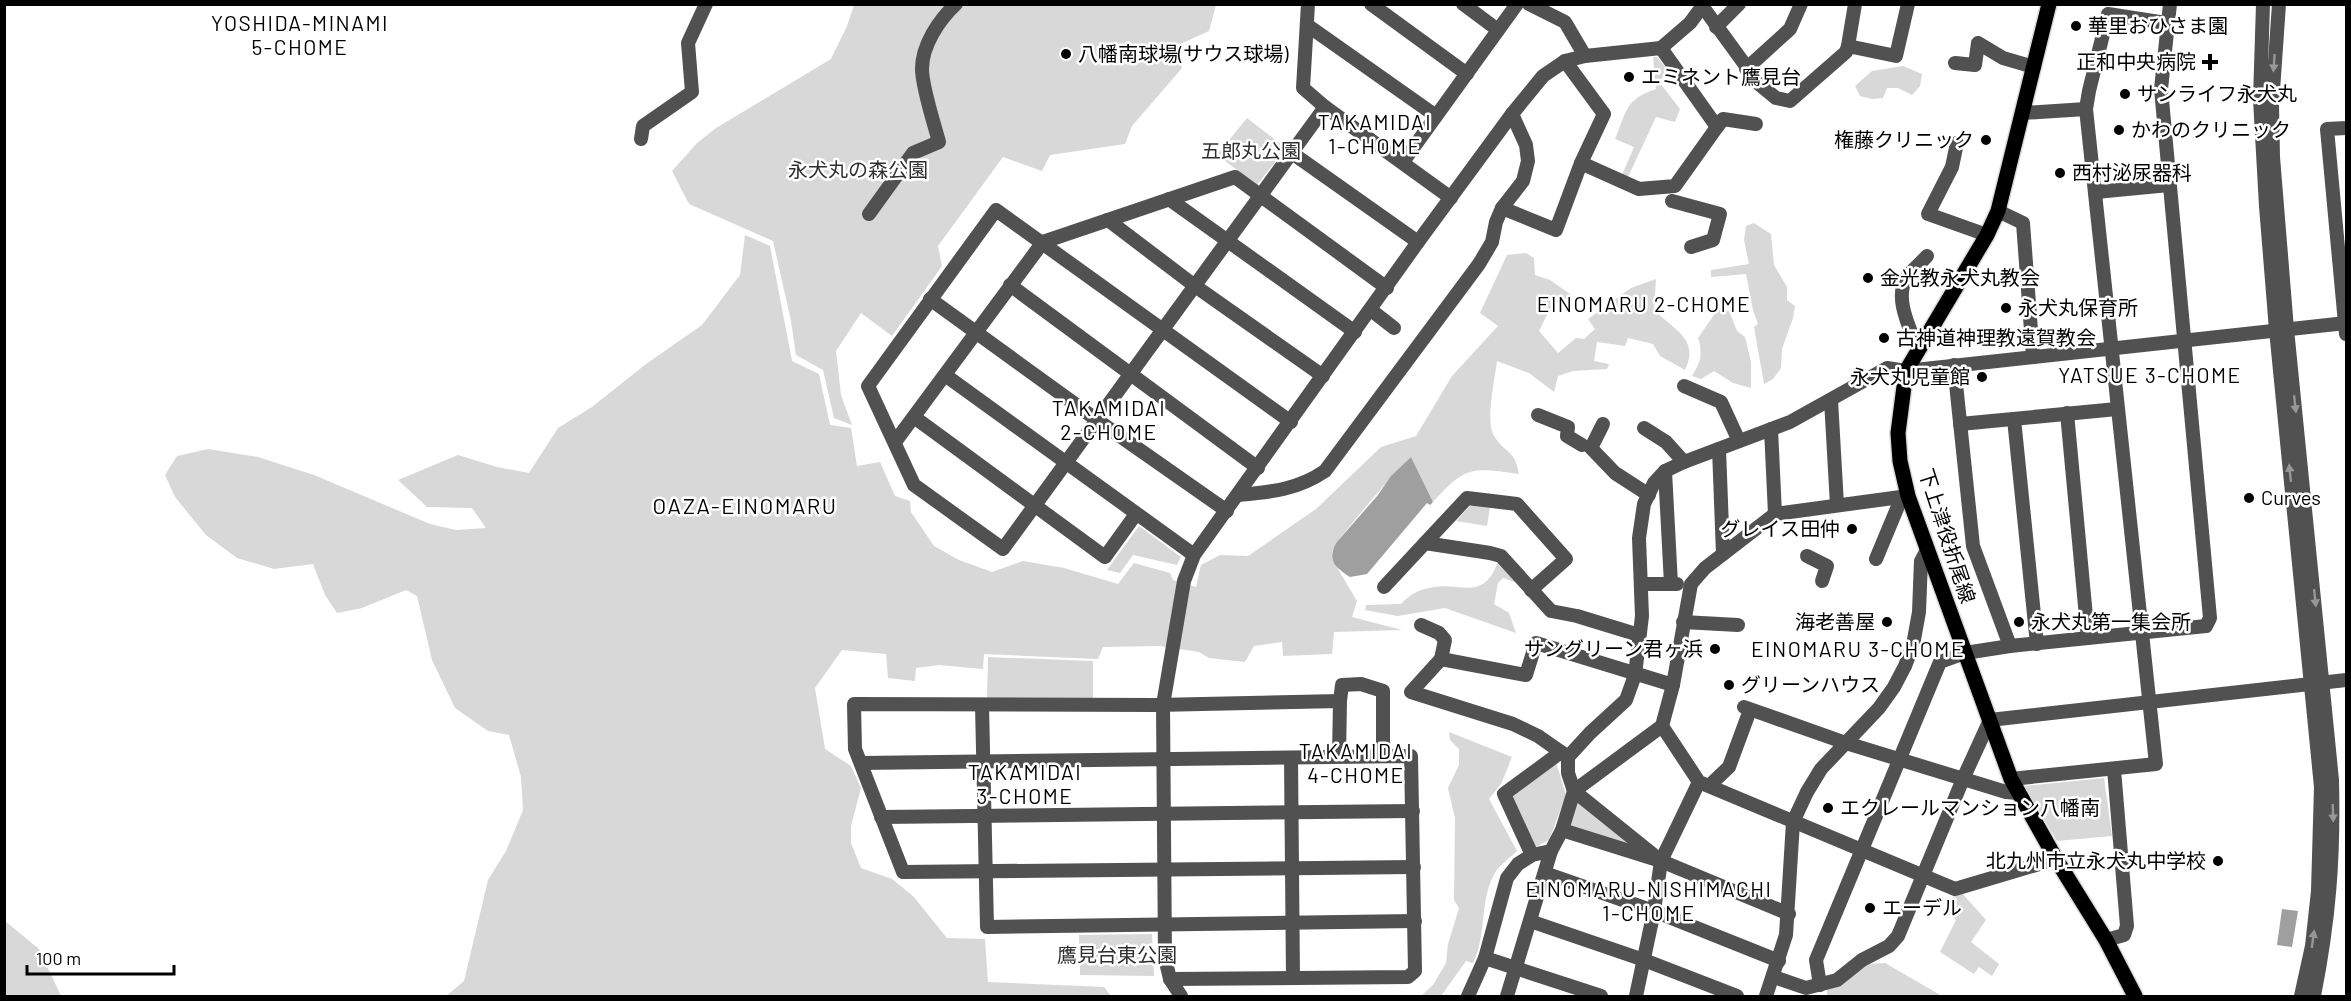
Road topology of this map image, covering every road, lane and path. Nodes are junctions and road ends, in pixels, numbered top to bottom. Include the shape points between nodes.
1 (705, 4) edge
2 (956, 4) edge
3 (1308, 4) edge
4 (1371, 4) edge
5 (1463, 4) edge
6 (1517, 4) edge
7 (1529, 4) edge
8 (1739, 4) edge
9 (1801, 4) edge
10 (1855, 4) edge
11 (1908, 4) edge
12 (2049, 4) edge
13 (2170, 4) edge
14 (2263, 4) edge
15 (2279, 4) edge
16 (1703, 6) edge
17 (2166, 23) junction
18 (1306, 25) junction
19 (1716, 27) junction
20 (1498, 30) junction
21 (1848, 46) junction
22 (1661, 48) junction
23 (1585, 56) junction
24 (1565, 61) junction
25 (1955, 63) dead end
26 (2034, 67) junction
27 (1746, 69) junction
28 (1467, 74) junction
29 (1325, 107) junction
30 (2086, 109) junction
31 (2023, 113) junction
32 (1512, 114) junction
33 (1436, 116) junction
34 (1756, 124) dead end
35 (1717, 127) junction
36 (2346, 128) edge
37 (641, 139) dead end
38 (1957, 143) dead end
39 (1292, 153) junction
40 (1402, 162) junction
41 (1581, 163) junction
42 (2169, 185) junction
43 (2096, 192) junction
44 (1260, 196) junction
45 (1450, 198) junction
46 (1169, 199) junction
47 (1671, 201) dead end
48 (1502, 208) junction
49 (1998, 211) junction
50 (868, 214) dead end
51 (1108, 220) junction
52 (1987, 235) junction
53 (1043, 242) junction
54 (1227, 242) junction
55 (1418, 242) junction
56 (1691, 247) dead end
57 (1927, 256) dead end
58 (1010, 285) junction
59 (1195, 286) junction
60 (1387, 288) junction
61 (930, 299) junction
62 (1371, 310) junction
63 (2346, 327) edge
64 (1394, 328) dead end
65 (1163, 330) junction
66 (2281, 330) junction
67 (976, 332) junction
68 (1354, 332) junction
69 (2183, 340) junction
70 (2111, 348) junction
71 (1918, 350) junction
72 (2033, 357) junction
73 (1954, 365) junction
74 (1906, 370) junction
75 (1130, 374) junction
76 (945, 375) junction
77 (1323, 376) junction
78 (1684, 386) dead end
79 (1831, 400) junction
80 (2117, 408) junction
81 (2067, 413) junction
82 (1538, 415) dead end
83 (914, 417) junction
84 (2014, 419) junction
85 (1097, 420) junction
86 (1291, 422) junction
87 (1603, 424) dead end
88 (1960, 424) junction
89 (1644, 428) dead end
90 (1771, 429) junction
91 (1740, 441) junction
92 (895, 442) junction
93 (1582, 445) dead end
94 (1719, 449) junction
95 (1684, 462) junction
96 (1066, 463) junction
97 (1258, 468) junction
98 (1665, 471) junction
99 (1238, 495) junction
100 (1649, 495) junction
101 (1904, 498) junction
102 (1837, 505) junction
103 (1034, 507) junction
104 (1227, 511) junction
105 (1136, 514) junction
106 (1775, 514) junction
107 (1425, 543) junction
108 (1927, 550) junction
109 (1723, 554) junction
110 (1194, 555) junction
111 (1807, 556) dead end
112 (1876, 559) dead end
113 (1822, 581) dead end
114 (1641, 584) junction
115 (1671, 584) junction
116 (1691, 584) junction
117 (1384, 587) dead end
118 (1531, 590) junction
119 (1683, 622) junction
120 (1420, 625) dead end
121 (1738, 625) dead end
122 (2143, 633) junction
123 (1639, 634) junction
124 (2088, 638) junction
125 (2037, 644) junction
126 (2010, 646) junction
127 (1965, 653) junction
128 (1441, 659) junction
129 (1635, 675) junction
130 (2346, 680) edge
131 (2317, 684) junction
132 (1673, 685) junction
133 (1340, 701) junction
134 (2150, 701) junction
135 (982, 705) junction
136 (1163, 705) junction
137 (1990, 720) junction
138 (1662, 726) junction
139 (1846, 743) junction
140 (1383, 754) junction
141 (1565, 754) junction
142 (1339, 756) junction
143 (1291, 758) junction
144 (1163, 760) junction
145 (1899, 760) junction
146 (983, 762) junction
147 (861, 763) junction
148 (2114, 769) junction
149 (1962, 779) junction
150 (2011, 779) junction
151 (1705, 784) junction
152 (1574, 791) junction
153 (2018, 793) junction
154 (1413, 811) junction
155 (1292, 813) junction
156 (984, 815) junction
157 (1163, 815) junction
158 (881, 817) junction
159 (1793, 822) junction
160 (1562, 830) junction
161 (1551, 851) junction
162 (1862, 851) junction
163 (1532, 855) junction
164 (2056, 859) junction
165 (1661, 861) junction
166 (1414, 867) junction
167 (1291, 868) junction
168 (1164, 870) junction
169 (985, 871) junction
170 (1545, 873) junction
171 (1923, 876) junction
172 (1654, 911) junction
173 (1789, 914) junction
174 (1415, 921) junction
175 (1530, 921) junction
176 (1291, 923) junction
177 (1164, 925) junction
178 (2106, 940) junction
179 (1485, 958) junction
180 (1644, 960) junction
181 (1779, 961) junction
182 (1516, 968) junction
183 (1774, 977) junction
184 (1293, 978) junction
185 (1170, 979) junction
186 (1820, 985) junction
187 (1181, 996) edge
188 (1468, 996) edge
189 (1507, 996) edge
190 (1601, 996) edge
191 (1636, 996) edge
192 (1737, 996) edge
193 (1766, 996) edge
194 (2135, 996) edge
195 (2301, 996) edge
196 (2314, 996) edge

1 - 37 street via 688,43 692,92 643,126
2 - 50 street via 933,32 923,57 922,70 939,142 913,153
3 - 18 street
4 - 28 street
5 - 20 street
6 - 20 street
7 - 23 street via 1565,22
8 - 19 street
9 - 27 street via 1791,29
10 - 21 street
11 - 21 street via 1896,56
12 - 26 main road, 下上津役折尾線
13 - 17 street
14 - 66 street via 2260,99
15 -> 66 street via 2272,136
16 - 19 street
16 - 22 street
17 - 30 street via 2108,14
17 - 42 street via 2161,89
18 - 29 street via 1303,88
18 - 33 street
19 - 27 street
20 - 28 street
21 - 27 street via 1790,101 1776,98
22 - 23 street
22 - 35 street
23 - 24 street
24 - 32 street via 1543,76
24 - 41 street via 1604,114
25 - 26 street via 1975,65 1978,44 2003,58
26 - 31 main road, 下上津役折尾線
28 - 33 street
29 - 39 street
29 - 40 street
30 - 31 street
30 - 43 street
31 - 49 main road, 下上津役折尾線
32 - 45 street
32 - 48 street via 1526,145 1528,161 1523,181
33 - 40 street
34 - 35 street via 1723,119
35 - 41 street via 1675,186 1639,189
36 - 63 street via 2327,129
38 - 52 street via 1952,167 1928,214
39 - 44 street
39 - 55 street
40 - 45 street
41 - 48 street via 1556,230
42 - 43 street
42 - 69 street
43 - 70 street
44 - 46 street via 1235,177
44 - 54 street
44 - 60 street
45 - 55 street
46 - 51 street
46 - 54 street
47 - 56 street via 1720,214 1713,240
48 - 99 street via 1492,242 1479,264 1325,471 1286,490
49 - 52 main road, 下上津役折尾線
49 - 72 street via 2023,223
51 - 53 street
51 - 59 street
52 - 71 main road, 下上津役折尾線
53 - 58 street
53 - 61 street via 996,210
53 - 65 street
54 - 59 street
54 - 68 street
55 - 60 street
57 - 71 street via 1906,278 1902,295
58 - 67 street
58 - 75 street
59 - 65 street
59 - 77 street
60 - 62 street
61 - 67 street
61 - 92 street via 868,386
62 - 64 street
62 - 68 street
63 - 66 street
65 - 75 street
65 - 86 street
66 - 69 street
66 - 131 street
67 - 76 street
67 - 85 street
68 - 77 street
69 - 70 street
69 - 122 street via 2210,618 2206,626
70 - 72 street
70 - 80 street
71 - 74 main road, 下上津役折尾線
72 - 73 street
73 - 74 street
73 - 88 street
74 - 79 street via 1887,368
74 - 101 main road, 下上津役折尾線 via 1898,433
75 - 85 street
75 - 97 street
76 - 83 street
76 - 96 street
77 - 86 street
78 - 91 street via 1721,402
79 - 90 street
79 - 102 street
80 - 81 street
80 - 122 street
81 - 84 street
81 - 124 street
82 - 93 street via 1568,427 1568,436
83 - 92 street
83 - 103 street
84 - 88 street
84 - 125 street
85 - 96 street
85 - 104 street
86 - 97 street
87 - 100 street via 1591,448 1615,473
88 - 126 street via 1973,546
89 - 95 street via 1666,442
90 - 91 street
90 - 106 street
91 - 94 street
92 - 103 street via 914,485 1003,549
94 - 95 street
94 - 109 street
95 - 98 street
96 - 103 street
96 - 105 street
97 - 99 street
98 - 100 street
98 - 115 street
99 - 104 street
100 - 114 street via 1639,538
101 - 102 street
101 - 108 main road, 下上津役折尾線
101 - 112 street
102 - 106 street
103 - 105 street via 1105,558
104 - 110 street
105 - 110 street
106 - 109 street
107 - 117 street
107 - 118 street via 1501,556
107 - 118 street via 1467,498 1517,504 1566,559
108 - 127 main road, 下上津役折尾線
108 - 139 street via 1921,561 1913,645 1905,666 1879,708
109 - 116 street
110 - 136 street via 1184,581
111 - 113 street via 1827,566
114 - 115 street
114 - 123 street
115 - 116 street
116 - 119 street
118 - 123 street via 1551,611
119 - 121 street
119 - 132 street
120 - 128 street via 1445,640
122 - 124 street
122 - 134 street
123 - 129 street
124 - 125 street
125 - 126 street
126 - 127 street
127 - 137 main road, 下上津役折尾線
127 - 145 street via 1940,662
128 - 129 street via 1526,675 1536,643
128 - 141 street via 1411,692 1513,724
129 - 132 street
129 - 141 street via 1618,710
130 - 131 street
131 - 134 street
195 -> 131 street via 2312,946 2321,838
131 -> 196 street via 2332,780 2333,838 2324,948
132 - 138 street
133 - 136 street
133 - 140 street via 1342,685 1361,684 1383,692
133 - 142 street
134 - 137 street
134 - 148 street via 2156,764
135 - 136 street
135 - 146 street
135 - 147 street via 855,704 855,749
136 - 144 street
137 - 149 street
137 - 150 main road, 下上津役折尾線
138 - 151 street
138 - 152 street
139 - 145 street
139 - 151 street via 1747,709 1729,767
139 - 159 street via 1821,769
140 - 142 street
140 - 154 street via 1411,756
141 - 152 street
141 - 163 street via 1504,794
142 - 143 street
143 - 144 street
143 - 155 street
144 - 146 street
144 - 157 street
145 - 149 street
145 - 162 street
146 - 147 street
146 - 156 street
147 - 158 street
148 - 150 street
148 - 178 street via 2127,926 2124,935
149 - 153 street
149 - 171 street
150 - 153 main road, 下上津役折尾線
151 - 159 street
151 - 165 street
152 - 160 street
152 - 165 street
153 - 164 main road, 下上津役折尾線
154 - 155 street
154 - 166 street
155 - 157 street
155 - 167 street
156 - 157 street
156 - 158 street
156 - 169 street
157 - 168 street
158 - 169 street via 903,872
159 - 162 street
159 - 173 street
160 - 161 street
160 - 165 street
161 - 163 street
161 - 170 street
162 - 171 street
162 - 186 street via 1816,960
163 - 179 street via 1507,878
164 - 171 street via 1954,889
164 - 178 main road, 下上津役折尾線
165 - 172 street
165 - 173 street
166 - 167 street
166 - 174 street
167 - 168 street
167 - 176 street
168 - 169 street
168 - 177 street
169 - 177 street via 987,927
170 - 172 street
170 - 175 street
171 - 186 street via 1898,936 1889,946 1862,960 1837,980
172 - 180 street
172 - 181 street
173 - 181 street
174 - 176 street
174 - 184 street via 1415,971 1408,977
175 - 180 street
175 - 182 street
176 - 177 street
176 - 184 street
177 - 185 street
178 - 194 main road, 下上津役折尾線
179 - 182 street
179 - 188 street
180 - 191 street
180 - 192 street
181 - 183 street
182 - 189 street
182 - 190 street
183 - 186 street via 1806,988
183 - 193 street
184 - 185 street
185 - 187 street

